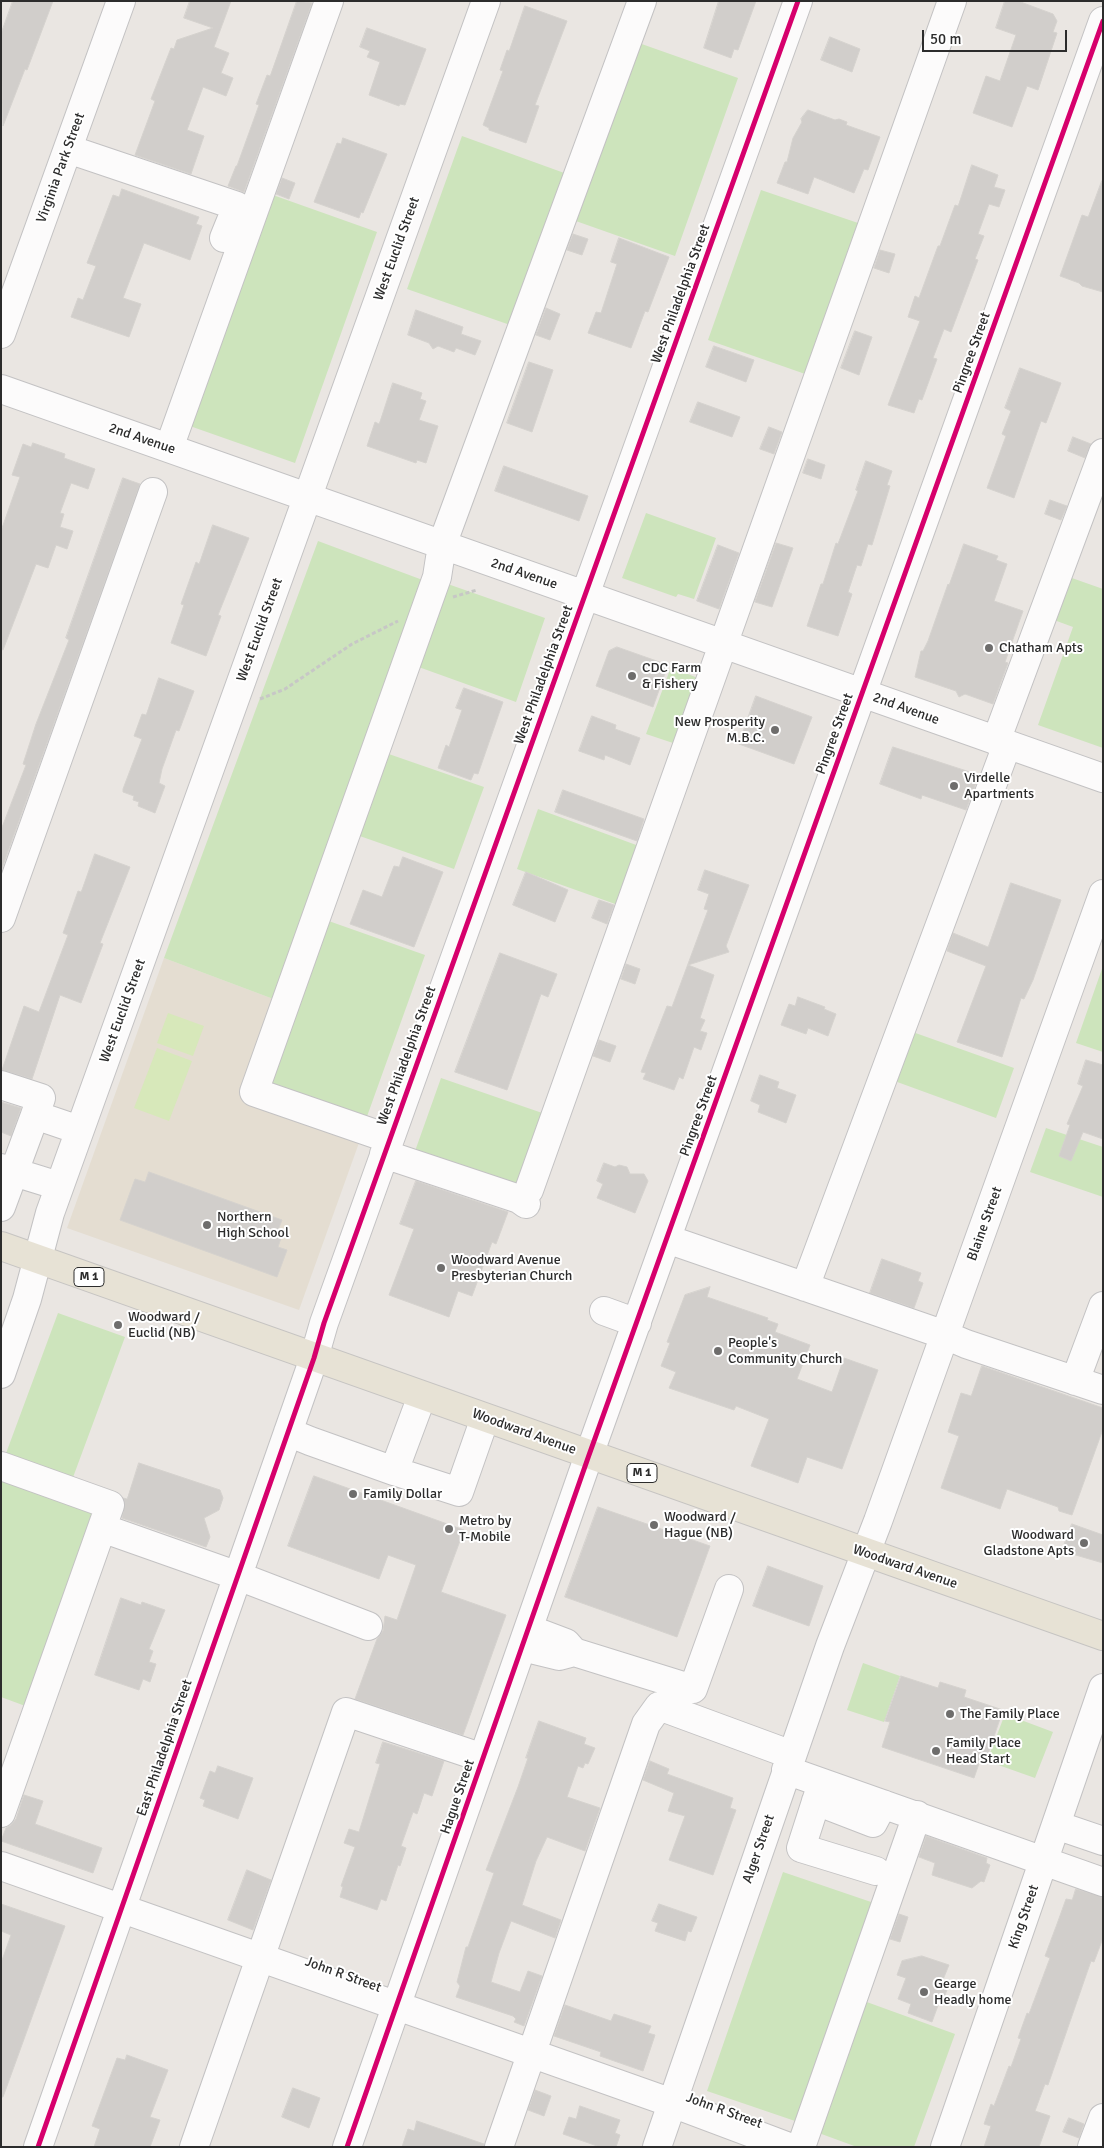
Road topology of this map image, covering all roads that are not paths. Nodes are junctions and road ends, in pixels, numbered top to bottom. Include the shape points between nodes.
1 (121, 1) edge
2 (329, 1) edge
3 (486, 1) edge
4 (642, 1) edge
5 (798, 1) edge
6 (952, 1) edge
7 (1103, 21) edge
8 (68, 149) junction
9 (216, 260) dead end
10 (1, 334) edge
11 (1, 389) edge
12 (168, 448) junction
13 (1103, 453) edge
14 (153, 492) dead end
15 (308, 497) junction
16 (442, 545) junction
17 (585, 596) junction
18 (723, 644) junction
19 (862, 693) junction
20 (1002, 743) junction
21 (1103, 778) edge
22 (1103, 894) edge
23 (1, 918) edge
24 (1, 1085) edge
25 (35, 1116) junction
26 (79, 1130) junction
27 (387, 1146) junction
28 (10, 1158) edge
29 (59, 1186) junction
30 (1, 1207) edge
31 (667, 1239) junction
32 (1, 1246) edge
33 (38, 1259) junction
34 (805, 1287) junction
35 (1103, 1306) edge
36 (604, 1311) dead end
37 (637, 1323) junction
38 (945, 1335) junction
39 (314, 1358) junction
40 (1, 1374) edge
41 (1075, 1381) junction
42 (1103, 1390) edge
43 (422, 1396) junction
44 (485, 1418) junction
45 (288, 1432) junction
46 (589, 1455) junction
47 (1, 1466) edge
48 (394, 1471) junction
49 (102, 1528) junction
50 (865, 1552) junction
51 (238, 1576) junction
52 (729, 1589) dead end
53 (368, 1626) dead end
54 (1103, 1636) edge
55 (526, 1638) junction
56 (1103, 1688) edge
57 (1098, 1720) edge
58 (483, 1758) junction
59 (789, 1763) junction
60 (819, 1792) junction
61 (1, 1813) edge
62 (917, 1816) junction
63 (1056, 1825) junction
64 (1103, 1841) edge
65 (1043, 1861) junction
66 (1, 1866) edge
67 (876, 1871) dead end
68 (1103, 1882) edge
69 (121, 1908) junction
70 (260, 1958) junction
71 (396, 2006) junction
72 (531, 2054) junction
73 (672, 2103) junction
74 (1103, 2118) edge
75 (38, 2147) edge
76 (194, 2147) edge
77 (347, 2147) edge
78 (499, 2147) edge
79 (657, 2147) edge
80 (789, 2147) edge
81 (801, 2147) edge
82 (945, 2147) edge
83 (1092, 2147) edge

1 - 8 street, Virginia Park Street
2 - 12 street
3 - 15 street, West Euclid Street
4 - 16 street
5 - 17 street, West Philadelphia Street
6 - 18 street
7 - 19 street, Pingree Street
8 - 9 street via 237,206
8 - 10 street, Virginia Park Street
11 - 12 street, 2nd Avenue
12 - 15 street, 2nd Avenue
13 - 20 street
14 - 23 street
15 - 16 street, 2nd Avenue
15 - 26 street, West Euclid Street
16 - 17 street, 2nd Avenue
16 - 27 street via 428,605 254,1092
17 - 18 street, 2nd Avenue
17 - 27 street, West Philadelphia Street
18 - 19 street, 2nd Avenue
18 - 27 street via 528,1197 519,1199
19 - 20 street, 2nd Avenue
19 - 31 street, Pingree Street
20 - 21 street, 2nd Avenue
20 - 34 street
22 - 38 street, Blaine Street
24 - 25 street via 41,1098
25 - 26 street
25 - 28 street
26 - 29 street, West Euclid Street
27 - 39 street, West Philadelphia Street
28 - 29 street
28 - 30 street
29 - 33 street, West Euclid Street
31 - 34 street
31 - 37 street, Pingree Street
32 - 33 main road, Woodward Avenue / M 1
33 - 39 main road, Woodward Avenue / M 1
33 - 40 street, West Euclid Street
34 - 38 street
35 - 41 street
36 - 37 street
37 - 46 street, Pingree Street
38 - 41 street
38 - 50 street, Blaine Street
39 - 43 main road, Woodward Avenue / M 1
39 - 45 street, East Philadelphia Street
41 - 42 street
43 - 44 main road, Woodward Avenue / M 1
43 - 48 street
44 - 46 main road, Woodward Avenue / M 1
44 - 48 street via 458,1492
45 - 48 street
45 - 51 street, East Philadelphia Street
46 - 50 main road, Woodward Avenue / M 1
46 - 55 street, Hague Street
47 - 49 street via 110,1505
49 - 51 street
49 - 61 street
50 - 54 main road, Woodward Avenue / M 1
50 - 59 street, Alger Street
51 - 53 street
51 - 69 street, East Philadelphia Street
52 - 55 street via 693,1690 574,1652 566,1642
55 - 58 street, Hague Street
56 - 57 street, King Street
57 - 63 street, King Street
58 - 70 street via 346,1712
58 - 71 street, Hague Street
59 - 60 street
59 - 72 street via 659,1706 646,1724
59 - 73 street, Alger Street
60 - 62 street via 883,1804
60 - 67 street via 801,1848
62 - 65 street
62 - 81 street
63 - 64 street
63 - 65 street, King Street
65 - 68 street
65 - 82 street, King Street
66 - 69 street, John R Street
69 - 70 street, John R Street
69 - 75 street, East Philadelphia Street
70 - 71 street, John R Street
70 - 76 street
71 - 72 street, John R Street
71 - 77 street, Hague Street
72 - 73 street, John R Street
72 - 78 street
73 - 79 street, Alger Street
73 - 80 street, John R Street
74 - 83 street

